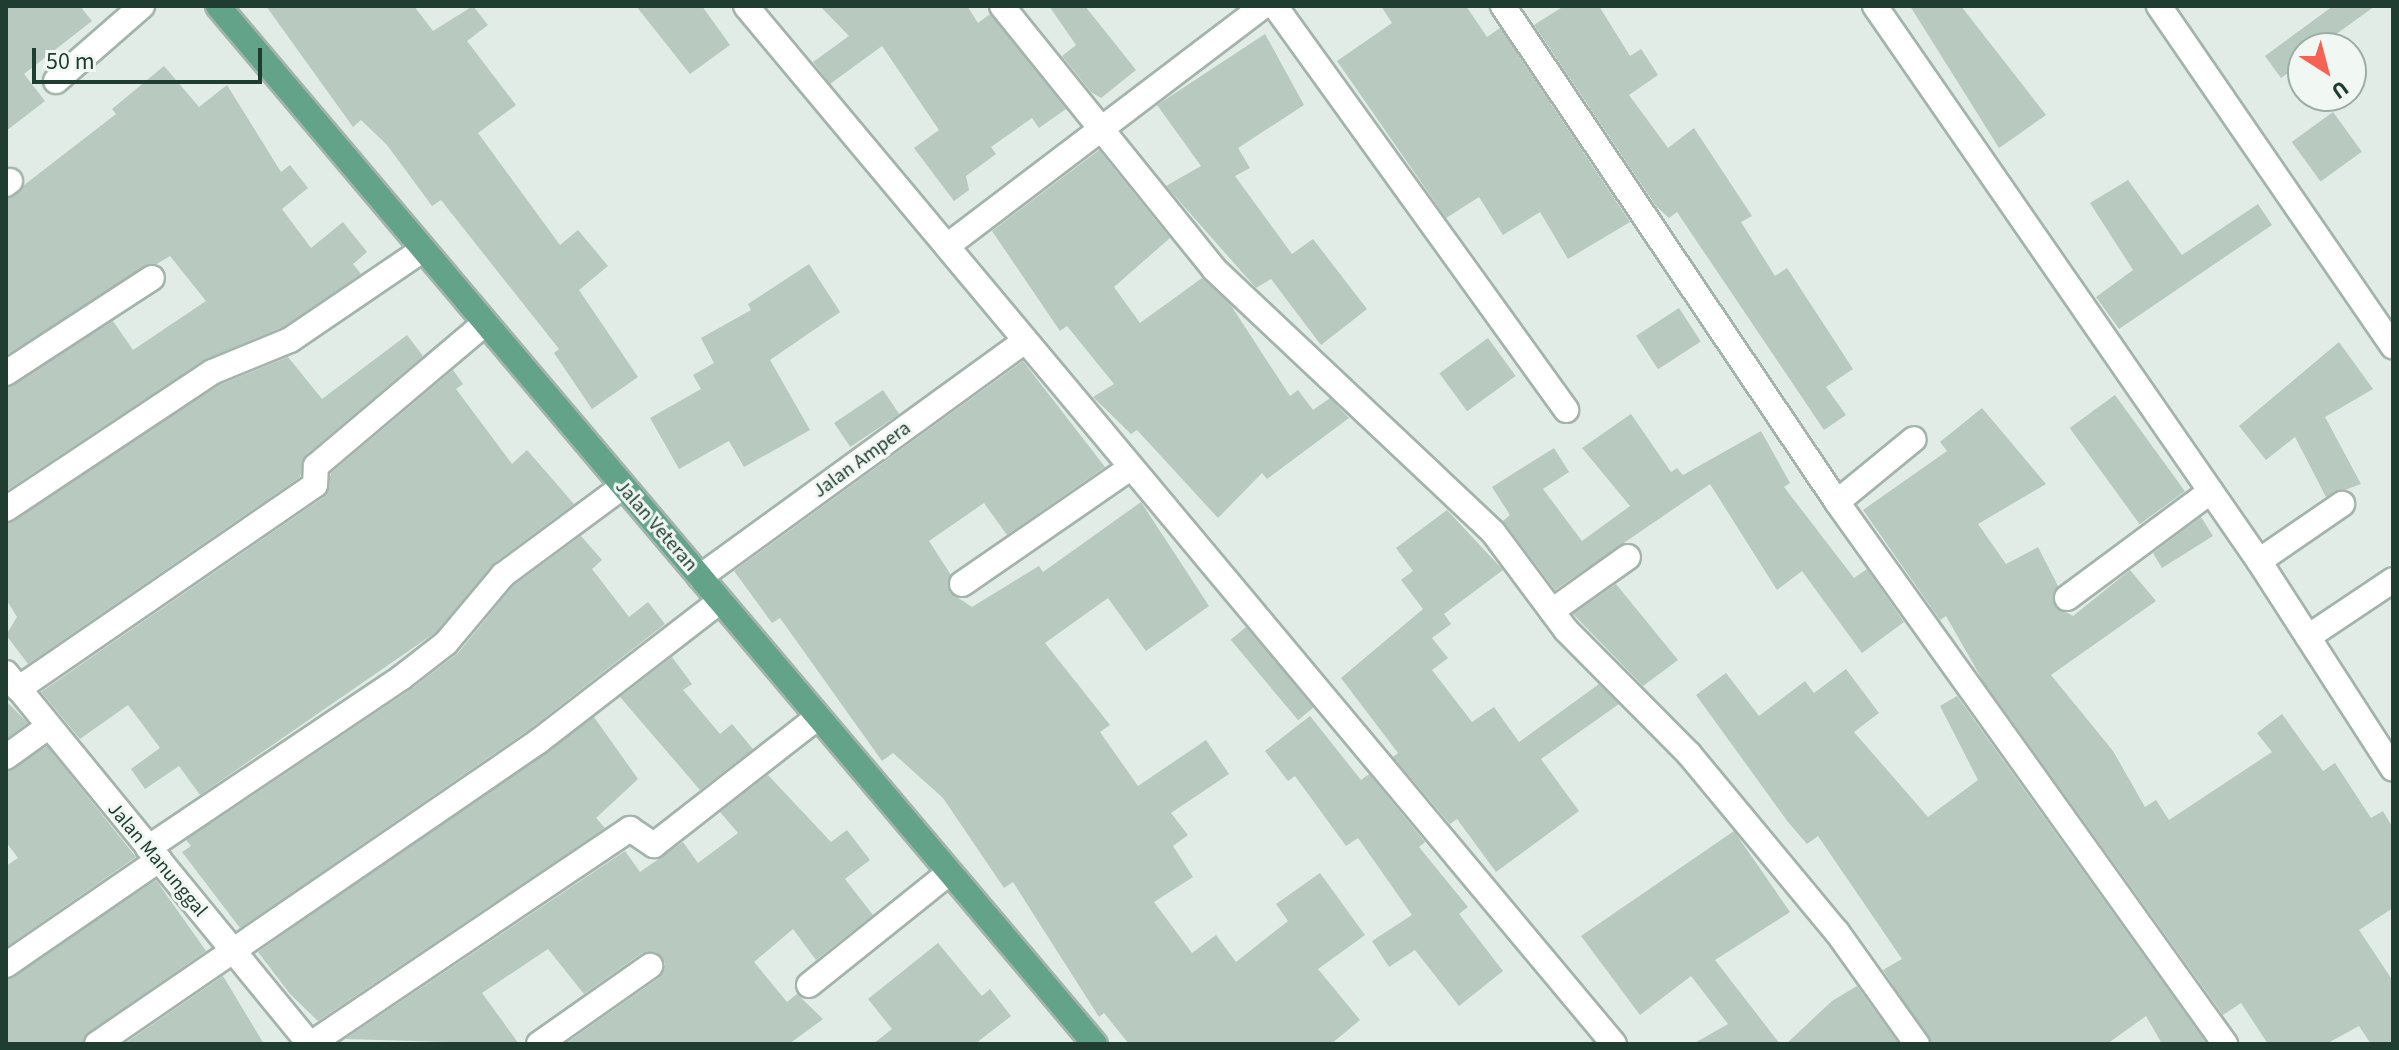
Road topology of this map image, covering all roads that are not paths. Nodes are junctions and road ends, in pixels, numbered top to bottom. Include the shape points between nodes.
1 (142, 6) edge
2 (218, 6) edge
3 (746, 6) edge
4 (1002, 6) edge
5 (1263, 6) edge
6 (1275, 6) edge
7 (1503, 6) edge
8 (1875, 6) edge
9 (2159, 6) edge
10 (56, 81) dead end
11 (1098, 126) junction
12 (947, 246) junction
13 (421, 251) junction
14 (152, 278) dead end
15 (484, 324) junction
16 (1024, 342) junction
17 (2393, 346) edge
18 (6, 373) edge
19 (1566, 410) dead end
20 (1914, 439) dead end
21 (1130, 468) junction
22 (622, 487) junction
23 (2211, 491) junction
24 (1837, 502) junction
25 (2342, 504) dead end
26 (6, 509) edge
27 (1628, 557) dead end
28 (2259, 561) junction
29 (700, 577) junction
30 (2393, 580) edge
31 (962, 584) dead end
32 (2067, 598) dead end
33 (720, 601) junction
34 (1552, 611) junction
35 (2308, 637) junction
36 (12, 681) edge
37 (818, 717) junction
38 (45, 729) junction
39 (6, 757) edge
40 (2393, 769) edge
41 (154, 854) junction
42 (949, 873) junction
43 (231, 951) junction
44 (6, 965) edge
45 (650, 966) dead end
46 (809, 985) dead end
47 (97, 1044) edge
48 (310, 1044) edge
49 (539, 1044) edge
50 (1095, 1044) edge
51 (1614, 1044) edge
52 (1917, 1044) edge
53 (2225, 1044) edge

1 - 10 street
2 - 13 main road, Jalan Veteran
3 - 12 street
4 - 11 street
5 - 11 street
6 - 19 street
7 - 24 street
8 - 23 street
9 - 17 street
11 - 12 street
11 - 34 street via 1214,269 1493,532
12 - 16 street
13 - 15 main road, Jalan Veteran
13 - 26 street via 290,340 212,372
14 - 18 street
15 - 22 main road, Jalan Veteran
15 - 36 street via 316,466 315,485
16 - 21 street
16 - 29 street, Jalan Ampera
20 - 24 street
21 - 31 street
21 - 51 street
22 - 29 main road, Jalan Veteran
22 - 41 street via 503,575 446,643
23 - 28 street
23 - 32 street
24 - 53 street
25 - 28 street
27 - 34 street
28 - 35 street
29 - 33 main road, Jalan Veteran
30 - 35 street
33 - 37 main road, Jalan Veteran
33 - 43 street via 539,741
34 - 52 street via 1699,766 1837,932
35 - 40 street
36 - 38 street, Jalan Manunggal
37 - 42 main road, Jalan Veteran
37 - 48 street via 654,845 630,829
38 - 39 street
38 - 41 street, Jalan Manunggal
41 - 43 street, Jalan Manunggal
41 - 44 street
42 - 46 street
42 - 50 main road, Jalan Veteran
43 - 47 street
43 - 48 street, Jalan Manunggal
45 - 49 street

